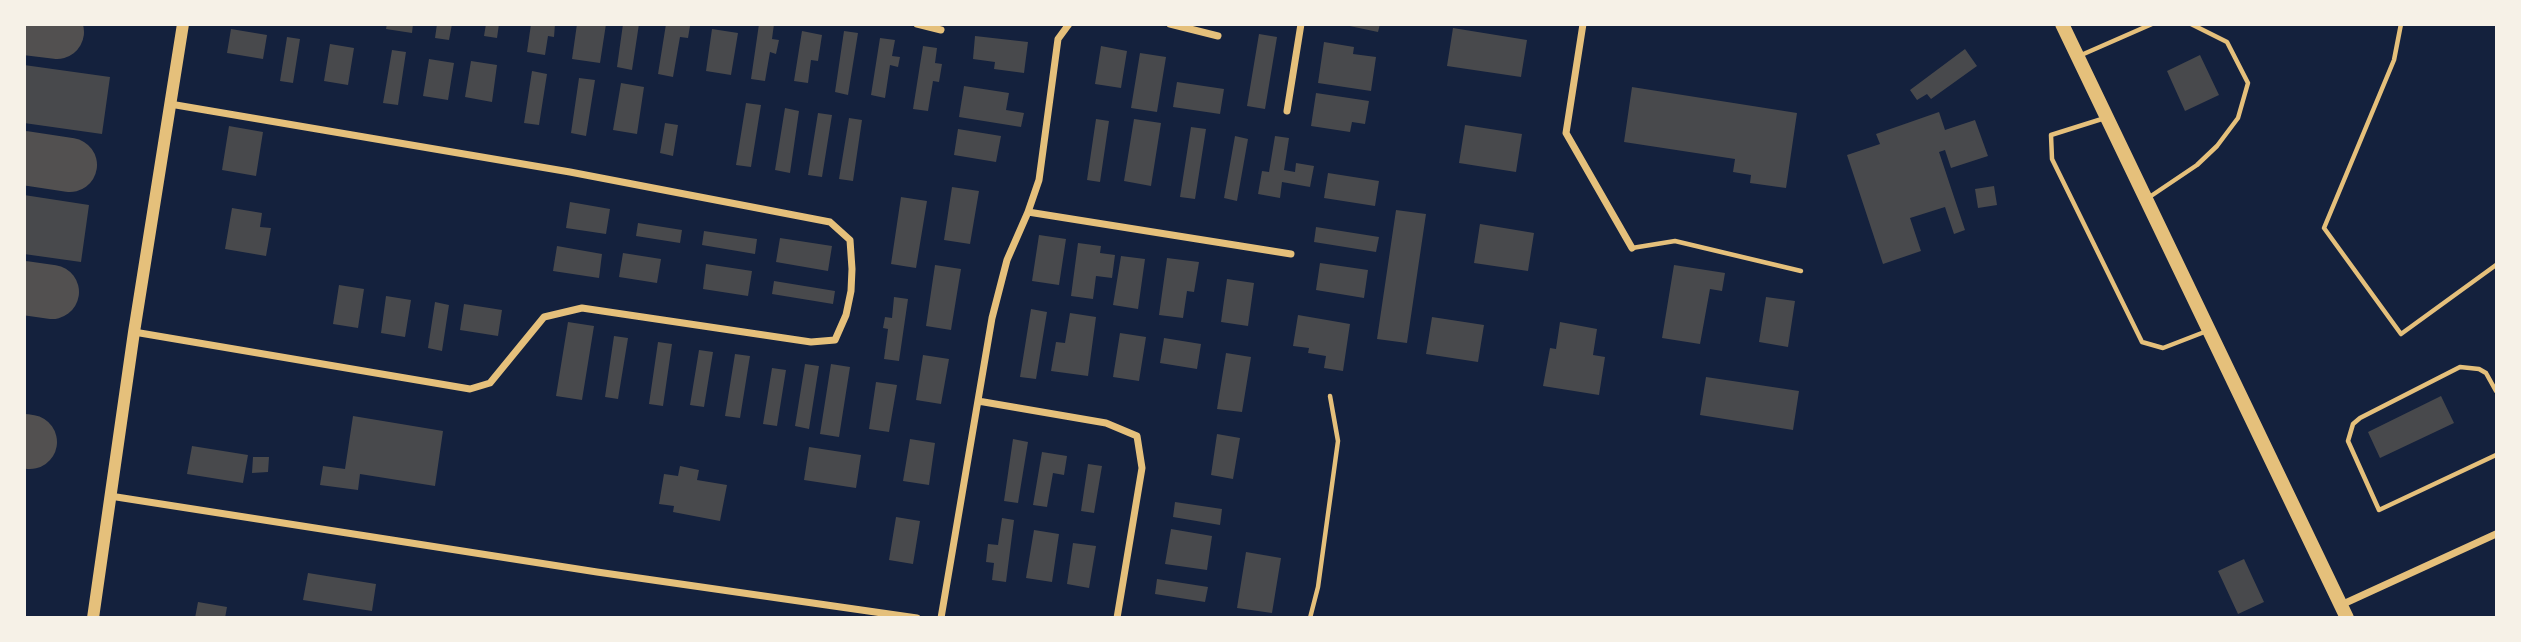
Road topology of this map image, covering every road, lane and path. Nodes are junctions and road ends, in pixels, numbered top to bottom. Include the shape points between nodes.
1 (183, 24) edge
2 (917, 24) edge
3 (1069, 24) edge
4 (1170, 24) edge
5 (1301, 24) edge
6 (1583, 24) edge
7 (2062, 24) edge
8 (2152, 24) edge
9 (2191, 24) edge
10 (2401, 24) edge
11 (941, 30) dead end
12 (1218, 36) dead end
13 (2077, 56) junction
14 (170, 104) junction
15 (1287, 111) dead end
16 (2106, 118) junction
17 (2146, 199) junction
18 (1028, 212) junction
19 (1632, 248) joint
20 (1291, 254) dead end
21 (2497, 264) edge
22 (1801, 271) dead end
23 (2209, 330) junction
24 (134, 332) junction
25 (2497, 391) edge
26 (1330, 396) dead end
27 (978, 401) junction
28 (2497, 455) edge
29 (110, 496) junction
30 (2497, 534) edge
31 (2344, 611) edge
32 (93, 618) edge
33 (917, 618) edge
34 (941, 618) edge
35 (1116, 618) edge
36 (1310, 618) edge

1 - 14 street
2 - 11 street
3 - 18 street via 1058,39 1039,180
4 - 12 street
5 - 15 street
6 - 19 street via 1566,133
7 - 13 main road
8 - 13 lane
9 - 17 lane via 2227,42 2248,83 2238,118 2217,146
10 - 21 lane via 2394,60 2324,228 2401,334
13 - 16 main road
14 - 24 street
14 - 24 street via 556,169 830,222 850,240 851,291 835,340 811,342 582,308 544,317 490,383 470,389
16 - 17 main road
16 - 23 lane via 2052,135 2053,159 2143,342 2163,348
17 - 23 main road
18 - 20 street
18 - 27 street via 1004,272
19 - 22 lane via 1675,241
23 - 31 main road
24 - 29 street
25 - 28 lane via 2486,373 2460,367 2353,424 2348,441 2379,510
26 - 36 lane via 1338,440
27 - 34 street
27 - 35 street via 1106,423 1137,436 1142,468
29 - 32 street
29 - 33 street
30 - 31 street

